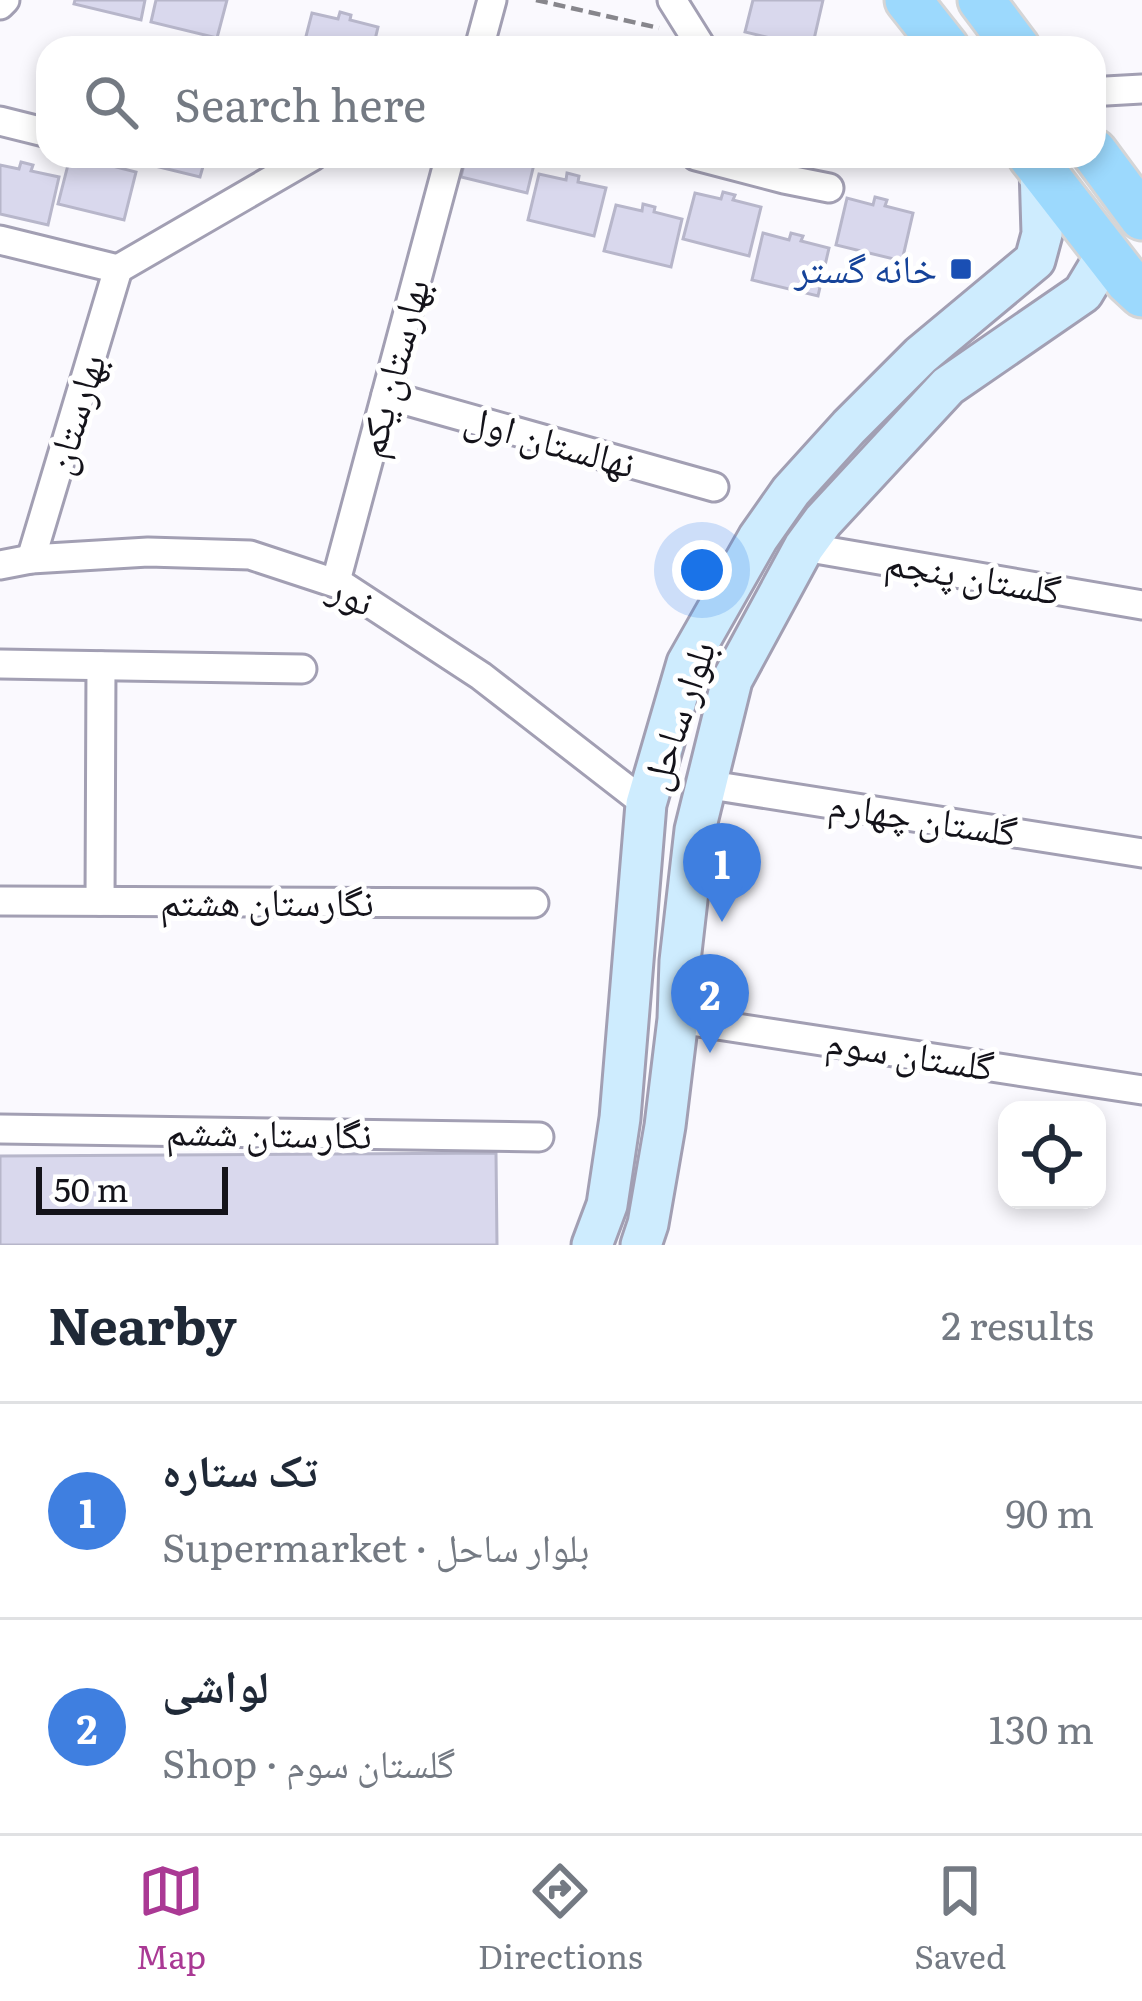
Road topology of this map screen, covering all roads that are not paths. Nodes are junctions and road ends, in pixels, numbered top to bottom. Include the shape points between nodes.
1 (492, 0) edge
2 (672, 0) edge
3 (908, 0) edge
4 (981, 0) edge
5 (482, 36) edge
6 (694, 36) edge
7 (936, 36) edge
8 (1007, 36) edge
9 (1142, 89) edge
10 (1106, 91) dead end
11 (0, 121) edge
12 (36, 130) edge
13 (292, 168) edge
14 (447, 168) edge
15 (777, 168) edge
16 (1037, 168) edge
17 (1041, 168) edge
18 (1106, 168) edge
19 (830, 188) dead end
20 (1142, 217) edge
21 (0, 240) edge
22 (1107, 254) junction
23 (118, 269) junction
24 (1142, 294) edge
25 (386, 395) junction
26 (714, 487) dead end
27 (804, 547) junction
28 (32, 559) junction
29 (0, 565) edge
30 (336, 581) junction
31 (1142, 605) edge
32 (0, 664) edge
33 (101, 666) junction
34 (302, 669) dead end
35 (704, 784) junction
36 (646, 804) junction
37 (695, 830) junction
38 (1142, 853) edge
39 (0, 901) edge
40 (100, 901) junction
41 (534, 903) dead end
42 (678, 1018) junction
43 (1142, 1090) edge
44 (0, 1129) edge
45 (538, 1137) dead end
46 (592, 1245) edge
47 (641, 1245) edge

1 - 5 street
2 - 6 street
3 - 7 main road
4 - 8 main road
9 - 10 street
11 - 12 street
13 - 23 street
14 - 25 street, بهارستان یکم
15 - 19 street
16 - 36 main road, بلوار ساحل via 1042,234 1035,260 921,355 791,491 687,663
17 - 22 main road
18 - 20 main road
21 - 23 street
22 - 24 main road
22 - 27 main road, بلوار ساحل via 1083,293 948,386
23 - 28 street, بهارستان
25 - 26 street, نهالستان اول
25 - 30 street, بهارستان یکم
27 - 31 street, گلستان پنجم
27 - 35 main road, بلوار ساحل via 732,680
28 - 29 street, نور
28 - 30 street, نور via 250,556
30 - 36 street, نور via 481,676
32 - 33 street
33 - 34 street
33 - 40 street
35 - 37 main road, بلوار ساحل
35 - 38 street, گلستان چهارم
36 - 37 main road
36 - 46 main road, بلوار ساحل via 620,1118 608,1205
37 - 42 main road, بلوار ساحل
39 - 40 street, نگارستان هشتم
40 - 41 street, نگارستان هشتم
42 - 43 street, گلستان سوم
42 - 47 main road, بلوار ساحل
44 - 45 street, نگارستان ششم

